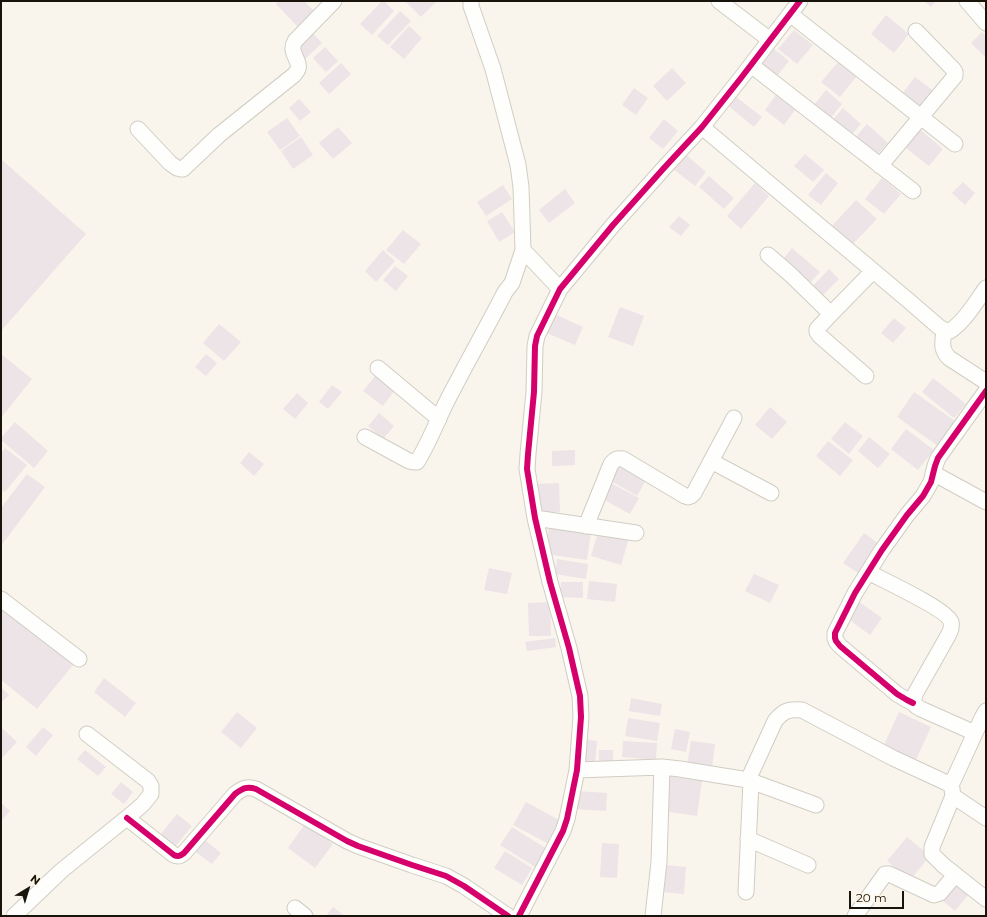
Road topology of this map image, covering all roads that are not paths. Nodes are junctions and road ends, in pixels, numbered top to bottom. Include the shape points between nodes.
1 (334, 1) edge
2 (471, 1) edge
3 (719, 1) edge
4 (800, 1) edge
5 (967, 1) edge
6 (790, 14) junction
7 (986, 23) edge
8 (916, 32) dead end
9 (770, 40) junction
10 (751, 65) junction
11 (921, 117) junction
12 (702, 128) junction
13 (138, 129) dead end
14 (955, 144) dead end
15 (880, 166) junction
16 (913, 191) dead end
17 (523, 250) junction
18 (768, 255) dead end
19 (873, 271) junction
20 (986, 288) edge
21 (560, 289) junction
22 (831, 314) junction
23 (944, 330) junction
24 (378, 368) dead end
25 (866, 376) dead end
26 (986, 382) edge
27 (986, 391) edge
28 (734, 418) dead end
29 (439, 419) junction
30 (365, 437) dead end
31 (712, 461) junction
32 (933, 473) junction
33 (771, 492) dead end
34 (986, 502) edge
35 (535, 518) junction
36 (586, 526) junction
37 (636, 533) dead end
38 (868, 572) junction
39 (1, 599) edge
40 (79, 659) dead end
41 (913, 703) junction
42 (986, 711) edge
43 (975, 733) junction
44 (87, 734) dead end
45 (662, 768) junction
46 (577, 770) junction
47 (749, 780) junction
48 (952, 789) junction
49 (816, 805) dead end
50 (127, 818) junction
51 (986, 818) edge
52 (748, 839) junction
53 (808, 865) dead end
54 (955, 875) junction
55 (746, 892) dead end
56 (986, 899) edge
57 (14, 916) edge
58 (508, 916) edge
59 (520, 916) edge
60 (654, 916) edge
61 (855, 916) edge

1 - 13 street via 295,41 293,50 298,69 294,75 219,135 183,169 170,163
2 - 17 street via 493,69 518,165
3 - 9 street
4 - 6 street
5 - 7 street
6 - 9 street
6 - 11 street
8 - 11 street via 955,72 955,76
9 - 10 street
10 - 12 street
10 - 15 street
11 - 14 street
11 - 15 street
12 - 19 street
12 - 21 street via 613,225
15 - 16 street
17 - 21 street
17 - 29 street via 512,283 467,362
18 - 22 street
19 - 22 street
19 - 23 street
20 - 23 street via 955,328 950,331
21 - 35 street via 537,336 535,346 527,469
22 - 25 street via 819,326 817,332
23 - 26 street via 942,346 945,354
24 - 29 street
27 - 32 street via 938,458
28 - 31 street
29 - 30 street via 417,462 410,461
31 - 33 street
31 - 36 street via 694,493 688,497 623,459 617,458 611,464
32 - 34 street
32 - 38 street via 926,491
35 - 36 street
35 - 46 street via 580,696
36 - 37 street
38 - 41 street via 835,633 836,641 897,694
38 - 41 street via 942,612 951,622 952,628 915,694
39 - 40 street
41 - 43 street
42 - 43 street
43 - 48 street
44 - 50 street via 152,786 151,794
45 - 46 street
45 - 47 street
45 - 60 street via 659,862
46 - 59 street via 563,831
47 - 48 street via 775,721 781,714 790,710 802,710 947,783
47 - 49 street
47 - 52 street
48 - 51 street
48 - 54 street via 932,854
50 - 57 street via 61,871
50 - 58 street via 174,855 181,856 235,794 241,789 256,788 347,841 446,876
52 - 53 street
52 - 55 street
54 - 56 street
54 - 61 street via 934,895 885,874

